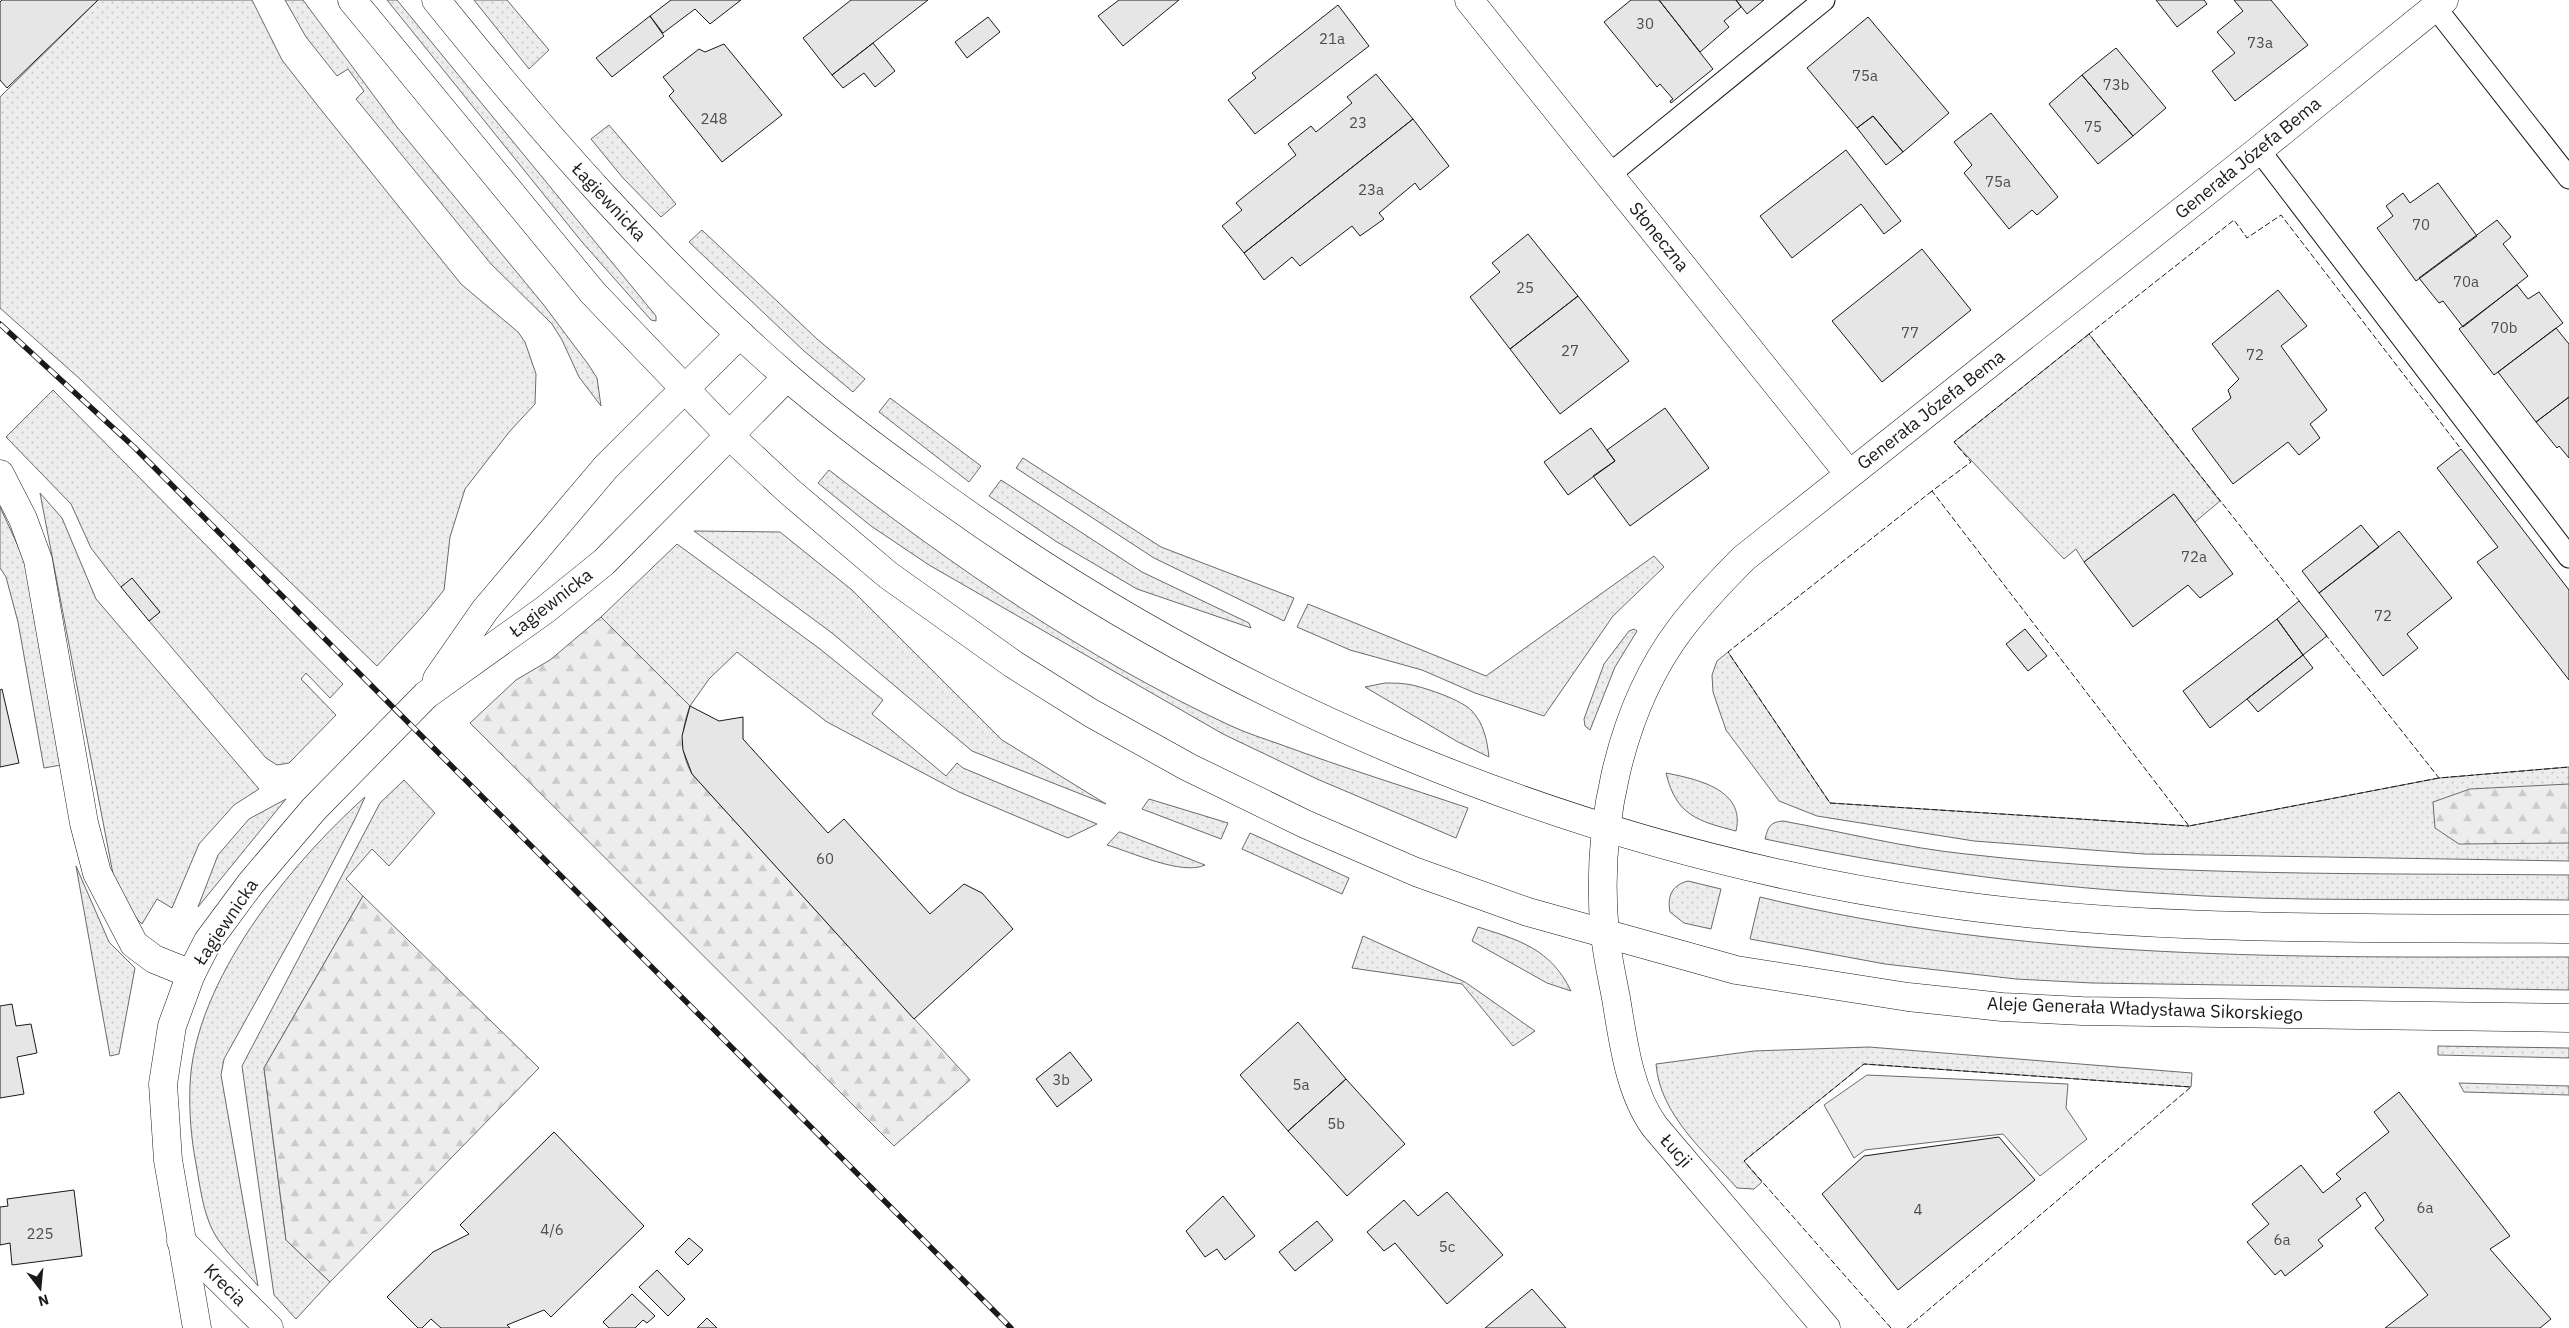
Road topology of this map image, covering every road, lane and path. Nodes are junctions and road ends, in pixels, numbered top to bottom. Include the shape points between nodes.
1 (352, 0) edge
2 (436, 0) edge
3 (1469, 0) edge
4 (1824, 0) edge
5 (2439, 3) edge
6 (2259, 150) junction
7 (1610, 175) junction
8 (2569, 178) edge
9 (740, 334) junction
10 (787, 377) junction
11 (684, 390) junction
12 (730, 436) junction
13 (0, 474) edge
14 (1850, 474) junction
15 (2569, 557) edge
16 (426, 695) junction
17 (1605, 828) junction
18 (2569, 929) edge
19 (1605, 935) junction
20 (191, 974) junction
21 (2569, 1018) edge
22 (181, 1242) junction
23 (196, 1328) edge
24 (268, 1328) edge
25 (1826, 1328) edge

1 - 11 main road via 593,293
2 - 9 main road, Łagiewnicka via 624,221
3 - 7 main road, Słoneczna
4 - 7 lane
5 - 6 main road, Generała Józefa Bema
5 - 8 lane
6 - 14 main road, Generała Józefa Bema
6 - 15 lane
7 - 14 main road, Słoneczna
9 - 10 main road
9 - 11 main road, Łagiewnicka
10 - 12 main road, Łagiewnicka
10 - 17 main road via 976,522 1062,579 1186,652 1377,744 1497,792
11 - 12 main road
11 - 16 main road, Łagiewnicka via 606,467 485,610
12 - 16 main road, Łagiewnicka via 604,562 546,609
12 - 19 main road, Aleje Generała Władysława Sikorskiego via 795,497 888,574 1013,664 1139,740 1248,798 1370,853 1488,899
13 - 20 main road via 23,519 38,560 84,823 97,873 134,944 154,959
14 - 17 main road, Generała Józefa Bema via 1744,558 1680,628 1652,673 1631,721
16 - 20 main road, Łagiewnicka via 360,760 273,856 218,926
17 - 18 main road via 1776,872 1860,889 1942,903 2050,915 2256,926
17 - 19 main road, Generała Józefa Bema
19 - 21 main road, Aleje Generała Władysława Sikorskiego via 1736,970 1908,997 2002,1007
19 - 25 main road, Łucji via 1620,1024 1631,1070 1648,1117
20 - 22 main road, Łagiewnicka via 172,1026 164,1069 165,1135
22 - 23 main road, Łagiewnicka
22 - 24 main road, Krecia

